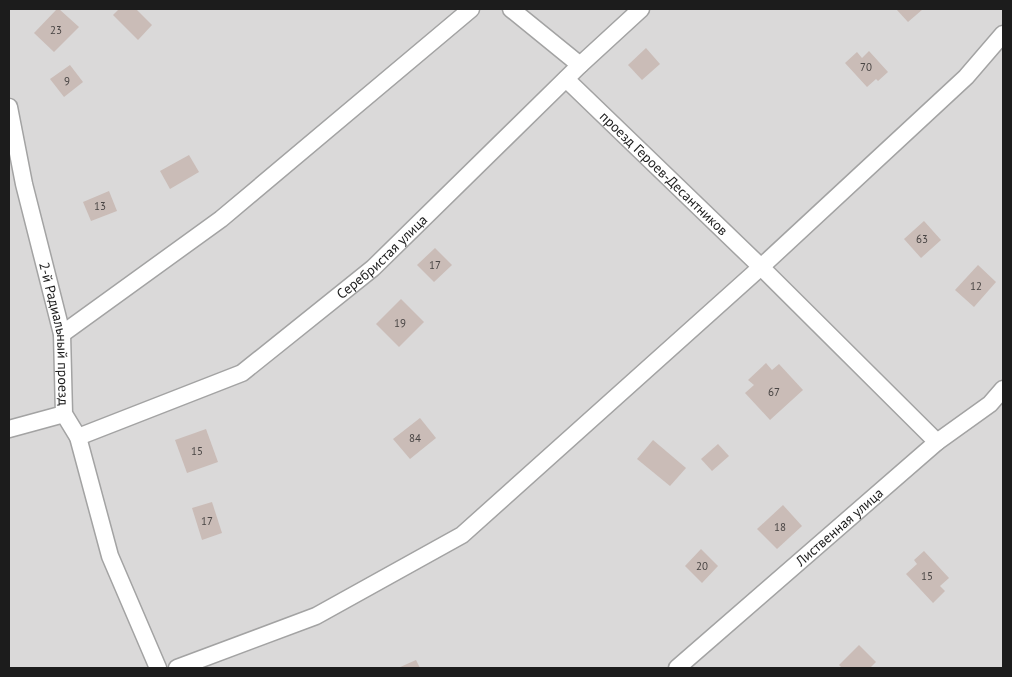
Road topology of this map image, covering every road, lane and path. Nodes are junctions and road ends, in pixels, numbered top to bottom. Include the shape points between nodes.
1 (471, 9) edge
2 (511, 9) edge
3 (641, 9) edge
4 (1003, 34) edge
5 (580, 65) junction
6 (566, 79) junction
7 (9, 107) edge
8 (761, 267) junction
9 (62, 334) junction
10 (1003, 390) edge
11 (64, 414) junction
12 (9, 429) edge
13 (78, 437) junction
14 (936, 442) junction
15 (158, 668) edge
16 (177, 668) edge
17 (677, 668) edge

1 - 9 street via 221,218
2 - 5 street
3 - 5 street, Серебристая улица
4 - 8 street via 966,77
5 - 6 street, Серебристая улица
6 - 8 street, проезд Героев-Десантников
6 - 13 street, Серебристая улица via 374,268 242,373
7 - 9 street, 2-й Радиальный проезд via 24,184
8 - 14 street, проезд Героев-Десантников
8 - 16 street via 462,535 316,616
9 - 11 street, 2-й Радиальный проезд
10 - 14 street, Лиственная улица via 990,404
11 - 12 street
11 - 13 street, 2-й Радиальный проезд
13 - 15 street, 2-й Радиальный проезд via 110,556
14 - 17 street, Лиственная улица

